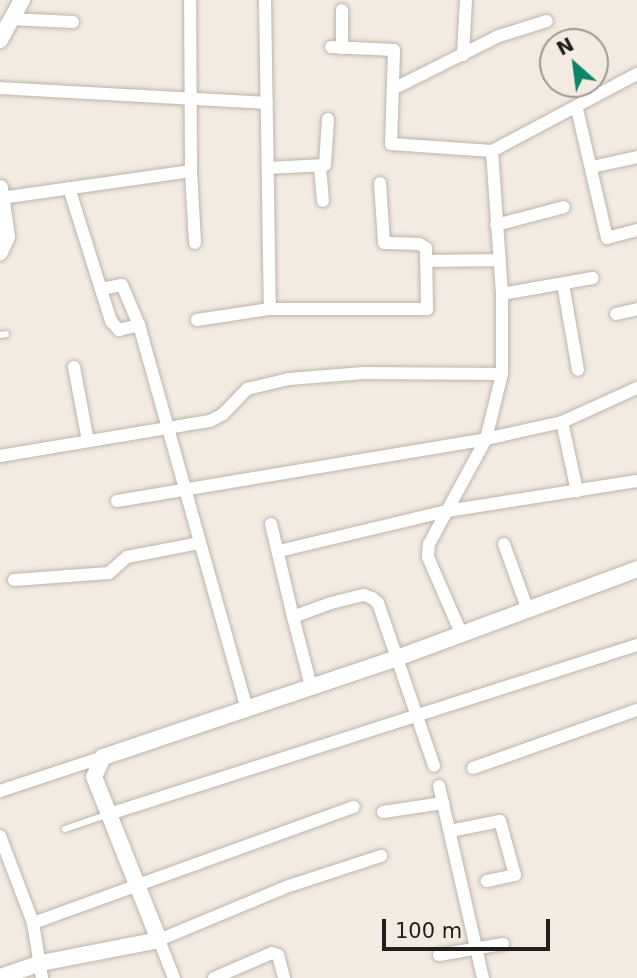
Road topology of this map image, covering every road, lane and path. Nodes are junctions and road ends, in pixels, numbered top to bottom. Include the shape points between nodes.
1 (22, 0) edge
2 (190, 0) edge
3 (265, 0) edge
4 (466, 0) edge
5 (342, 10) dead end
6 (10, 19) junction
7 (547, 21) dead end
8 (73, 22) dead end
9 (0, 40) edge
10 (463, 55) junction
11 (637, 74) edge
12 (0, 88) edge
13 (393, 89) junction
14 (191, 99) junction
15 (267, 103) junction
16 (577, 109) junction
17 (328, 119) dead end
18 (492, 151) junction
19 (637, 157) edge
20 (320, 167) junction
21 (592, 167) junction
22 (268, 168) junction
23 (191, 171) junction
24 (380, 183) dead end
25 (69, 188) junction
26 (1, 193) edge
27 (323, 201) dead end
28 (564, 207) dead end
29 (496, 225) junction
30 (637, 230) edge
31 (195, 243) dead end
32 (0, 252) edge
33 (500, 260) junction
34 (428, 261) junction
35 (593, 278) dead end
36 (563, 284) junction
37 (101, 289) junction
38 (502, 295) junction
39 (270, 309) junction
40 (637, 309) edge
41 (616, 314) dead end
42 (197, 320) dead end
43 (139, 325) junction
44 (74, 367) dead end
45 (578, 370) dead end
46 (502, 374) junction
47 (637, 388) edge
48 (562, 422) junction
49 (164, 426) junction
50 (486, 439) junction
51 (89, 441) junction
52 (0, 456) edge
53 (637, 481) edge
54 (185, 486) junction
55 (578, 491) junction
56 (117, 501) dead end
57 (447, 511) junction
58 (271, 524) dead end
59 (200, 543) junction
60 (504, 544) dead end
61 (279, 551) junction
62 (637, 569) edge
63 (14, 580) dead end
64 (527, 608) junction
65 (293, 617) junction
66 (461, 632) junction
67 (637, 645) edge
68 (397, 657) junction
69 (312, 686) junction
70 (247, 708) junction
71 (637, 709) edge
72 (416, 715) junction
73 (103, 757) junction
74 (434, 766) dead end
75 (473, 768) dead end
76 (439, 786) dead end
77 (0, 791) edge
78 (443, 803) junction
79 (354, 807) dead end
80 (383, 813) dead end
81 (106, 815) junction
82 (65, 830) dead end
83 (450, 831) junction
84 (0, 836) edge
85 (381, 856) dead end
86 (487, 881) dead end
87 (134, 885) junction
88 (33, 923) junction
89 (159, 940) junction
90 (503, 944) dead end
91 (477, 948) junction
92 (439, 955) dead end
93 (41, 971) edge
94 (0, 976) edge
95 (174, 978) edge
96 (214, 978) edge
97 (284, 978) edge
98 (483, 978) edge

1 - 6 street
2 - 14 street
3 - 15 street
4 - 10 street
5 - 13 street via 336,48 394,50
6 - 8 street
6 - 9 street
7 - 10 street via 499,36
10 - 13 street
11 - 16 street
12 - 14 street
13 - 18 street via 391,144
14 - 15 street
14 - 23 street
15 - 22 street
16 - 18 street
16 - 21 street
17 - 20 street via 328,161
18 - 29 street
19 - 21 street
20 - 22 street
20 - 27 street
21 - 30 street via 607,238
22 - 39 street
23 - 25 street
23 - 31 street
24 - 34 street via 383,240 424,246
25 - 26 street
25 - 37 street
26 - 32 street via 7,237
28 - 29 street
29 - 33 street
33 - 34 street
33 - 38 street
34 - 39 street via 425,310
35 - 36 street
36 - 38 street
36 - 45 street
37 - 43 street via 115,327
37 - 43 street via 122,285
38 - 46 street
39 - 42 street
40 - 41 street
43 - 49 street
44 - 51 street
46 - 49 street via 364,373 289,379 247,388 210,421
46 - 50 street
47 - 48 street
48 - 50 street
48 - 55 street
49 - 51 street
49 - 54 street
50 - 54 street
50 - 57 street
51 - 52 street
53 - 55 street
54 - 56 street
54 - 59 street
55 - 57 street
57 - 61 street
57 - 66 street via 429,544 428,557
58 - 61 street
59 - 63 street via 127,557 109,573
59 - 70 street
60 - 64 street
61 - 65 street
62 - 64 street
64 - 66 street
65 - 68 street via 364,595 378,603
65 - 69 street
66 - 68 street
67 - 72 street
68 - 69 street
68 - 72 street
69 - 70 street
70 - 73 street
71 - 75 street
72 - 74 street
72 - 81 street
73 - 77 street
73 - 81 street via 94,777
76 - 78 street
78 - 80 street
78 - 83 street
79 - 87 street
81 - 82 lane
81 - 87 street
83 - 86 street via 500,821 515,875
83 - 91 street
84 - 88 street
85 - 89 street via 289,886
87 - 88 street
87 - 89 street
88 - 93 street
89 - 93 street
89 - 95 street
90 - 91 street
91 - 92 street
91 - 98 street
93 - 94 street
96 - 97 street via 272,953 278,955

